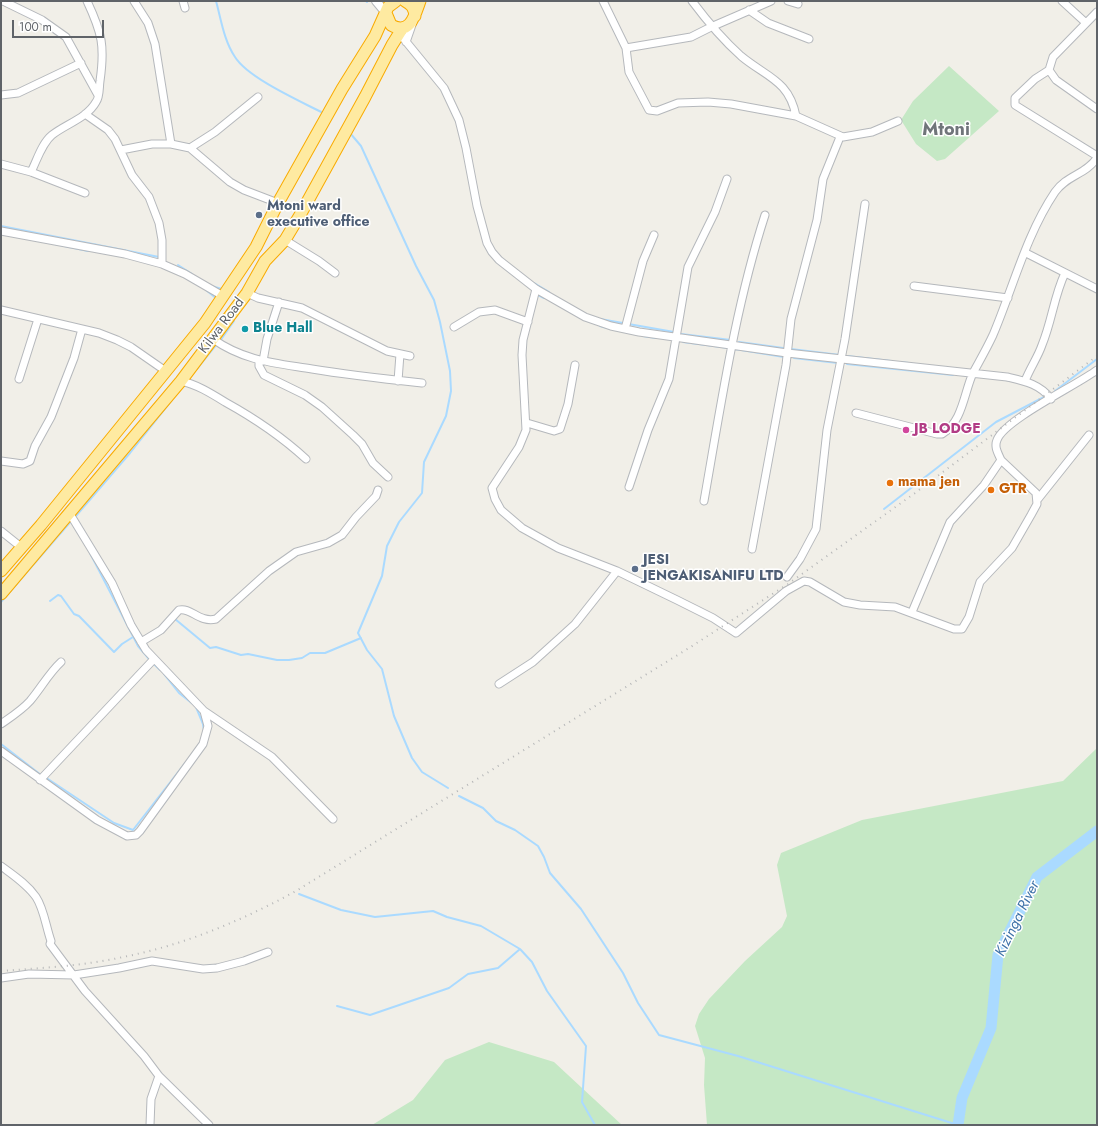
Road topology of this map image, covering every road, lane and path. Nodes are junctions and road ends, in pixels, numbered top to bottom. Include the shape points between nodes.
1 (3, 1) edge
2 (88, 1) edge
3 (134, 1) edge
4 (376, 1) edge
5 (396, 1) edge
6 (405, 1) edge
7 (420, 1) edge
8 (603, 1) edge
9 (692, 1) edge
10 (771, 1) edge
11 (788, 1) edge
12 (1062, 1) edge
13 (798, 4) dead end
14 (749, 10) junction
15 (1097, 12) edge
16 (386, 13) junction
17 (414, 19) junction
18 (1086, 23) junction
19 (711, 26) junction
20 (402, 35) junction
21 (809, 39) dead end
22 (626, 48) junction
23 (81, 63) junction
24 (1049, 70) junction
25 (1, 95) edge
26 (98, 95) junction
27 (258, 97) dead end
28 (1097, 109) edge
29 (85, 114) junction
30 (796, 116) junction
31 (898, 121) dead end
32 (840, 137) junction
33 (171, 144) junction
34 (190, 148) junction
35 (121, 150) junction
36 (1097, 157) edge
37 (1, 164) edge
38 (31, 172) junction
39 (727, 180) dead end
40 (85, 193) dead end
41 (278, 203) junction
42 (865, 204) dead end
43 (766, 215) dead end
44 (1, 231) edge
45 (654, 235) dead end
46 (285, 240) junction
47 (1026, 253) junction
48 (162, 264) junction
49 (334, 273) dead end
50 (1065, 273) junction
51 (914, 286) dead end
52 (536, 289) junction
53 (1097, 289) edge
54 (247, 293) junction
55 (223, 296) junction
56 (1008, 298) junction
57 (278, 302) junction
58 (1, 310) edge
59 (38, 319) junction
60 (528, 322) junction
61 (454, 327) dead end
62 (82, 329) junction
63 (625, 329) junction
64 (677, 337) junction
65 (213, 338) junction
66 (731, 345) junction
67 (787, 353) junction
68 (400, 354) junction
69 (410, 356) dead end
70 (841, 359) junction
71 (261, 361) junction
72 (575, 365) dead end
73 (1097, 370) edge
74 (166, 372) junction
75 (973, 373) junction
76 (19, 379) dead end
77 (181, 381) junction
78 (398, 381) junction
79 (1025, 381) junction
80 (422, 383) dead end
81 (1051, 398) junction
82 (856, 413) dead end
83 (527, 423) junction
84 (1089, 435) dead end
85 (306, 459) dead end
86 (1001, 460) junction
87 (1, 461) edge
88 (388, 477) dead end
89 (629, 487) dead end
90 (378, 490) dead end
91 (1038, 499) junction
92 (704, 501) dead end
93 (70, 514) junction
94 (1, 531) edge
95 (21, 547) junction
96 (752, 549) dead end
97 (1, 570) edge
98 (617, 571) junction
99 (787, 577) dead end
100 (1, 594) edge
101 (912, 612) junction
102 (141, 642) junction
103 (154, 659) junction
104 (61, 662) dead end
105 (498, 684) dead end
106 (204, 711) junction
107 (1, 724) edge
108 (1, 751) edge
109 (40, 780) junction
110 (333, 819) dead end
111 (1, 866) edge
112 (268, 952) dead end
113 (74, 975) junction
114 (1, 978) edge
115 (159, 1076) junction
116 (150, 1125) edge
117 (210, 1125) edge

1 - 23 street via 42,20 66,36
2 - 26 street via 103,42
3 - 33 street via 148,23 155,44
4 - 16 street
5 - 16 highway, Kilwa Road via 388,7
6 - 17 highway via 414,9
7 - 17 highway
8 - 22 street
9 - 19 street
10 - 14 street
11 - 13 street
12 - 18 street
14 - 19 street
14 - 21 street via 768,23
15 - 18 street
16 - 20 highway via 391,25
16 - 41 highway, Kilwa Road
17 - 20 highway
18 - 24 street via 1053,57
19 - 22 street via 691,37
19 - 30 street via 740,55 788,92
20 - 46 highway, Kilwa Road
20 - 52 street via 444,88 459,120 487,243 499,260
22 - 30 street via 629,72 650,110 657,111 678,103 708,102
23 - 25 street via 23,91
23 - 26 street
24 - 28 street via 1056,80
24 - 36 street via 1015,98 1015,105
26 - 29 street via 96,102
27 - 34 street via 215,132
29 - 35 street via 108,130
29 - 38 street via 52,135
30 - 32 street
31 - 32 street via 872,132
32 - 67 street via 823,179 816,220 791,319
33 - 34 street
33 - 35 street via 152,144
34 - 41 street via 230,182
35 - 48 street via 132,175 156,211 162,240
36 - 47 street via 1084,172 1064,182 1055,193
37 - 38 street
38 - 40 street
39 - 64 street via 715,212 688,267
41 - 55 highway, Kilwa Road via 256,247
42 - 70 street
43 - 66 street via 755,246
44 - 48 street via 125,254
45 - 63 street via 643,261
46 - 49 street
46 - 54 highway, Kilwa Road via 265,261
47 - 50 street
47 - 56 street
48 - 55 street
50 - 53 street
50 - 79 street via 1042,345
51 - 56 street
52 - 60 street
52 - 63 street via 585,317
54 - 57 street
54 - 65 highway, Kilwa Road
55 - 74 highway, Kilwa Road
56 - 75 street
57 - 68 street via 310,312 387,351
57 - 71 street
58 - 59 street
59 - 62 street
59 - 76 street
60 - 61 street via 496,310 479,312
60 - 83 street via 522,360
62 - 74 street via 131,347
62 - 87 street via 74,358 51,417 30,461 23,464
63 - 64 street
64 - 66 street
64 - 89 street via 669,379
65 - 71 street via 233,351
65 - 77 highway, Kilwa Road
66 - 67 street
66 - 92 street
67 - 70 street
67 - 96 street
68 - 69 street
68 - 78 street
70 - 75 street
70 - 99 street via 827,430 816,529
71 - 78 street
71 - 88 street via 259,366 264,375 305,395 322,407 362,444 373,463
72 - 83 street via 568,404 560,429 554,431
73 - 81 street
74 - 95 highway, Kilwa Road
75 - 79 street
75 - 82 street via 959,412 942,434
77 - 85 street via 252,417 285,439
77 - 93 highway, Kilwa Road
78 - 80 street
79 - 81 street via 1041,389
81 - 86 street via 1016,421 997,439 996,448
83 - 98 street via 519,447 492,488 500,510 522,528 558,548
84 - 91 street
86 - 91 street via 1030,486
86 - 101 street via 984,485 950,522
90 - 102 street via 376,496 342,535 328,543 296,552 269,571 216,619 203,620 187,610 179,610 161,630
91 - 101 street via 1012,548 980,582 964,627 954,629
93 - 100 highway, Kilwa Road
93 - 102 street via 112,583
94 - 95 street
95 - 97 highway, Kilwa Road
98 - 101 street via 701,611 736,633 786,591 804,581 844,602 895,607
98 - 105 street via 574,624 533,662
102 - 103 street
103 - 106 street
103 - 109 street
104 - 107 street via 30,701
106 - 109 street via 208,726 203,744 136,834 121,834
106 - 110 street via 272,756
108 - 109 street
111 - 113 street via 36,897 50,944
112 - 113 street via 217,968 203,969 152,961
113 - 114 street via 29,974
113 - 115 street
115 - 116 street via 151,1099
115 - 117 street

